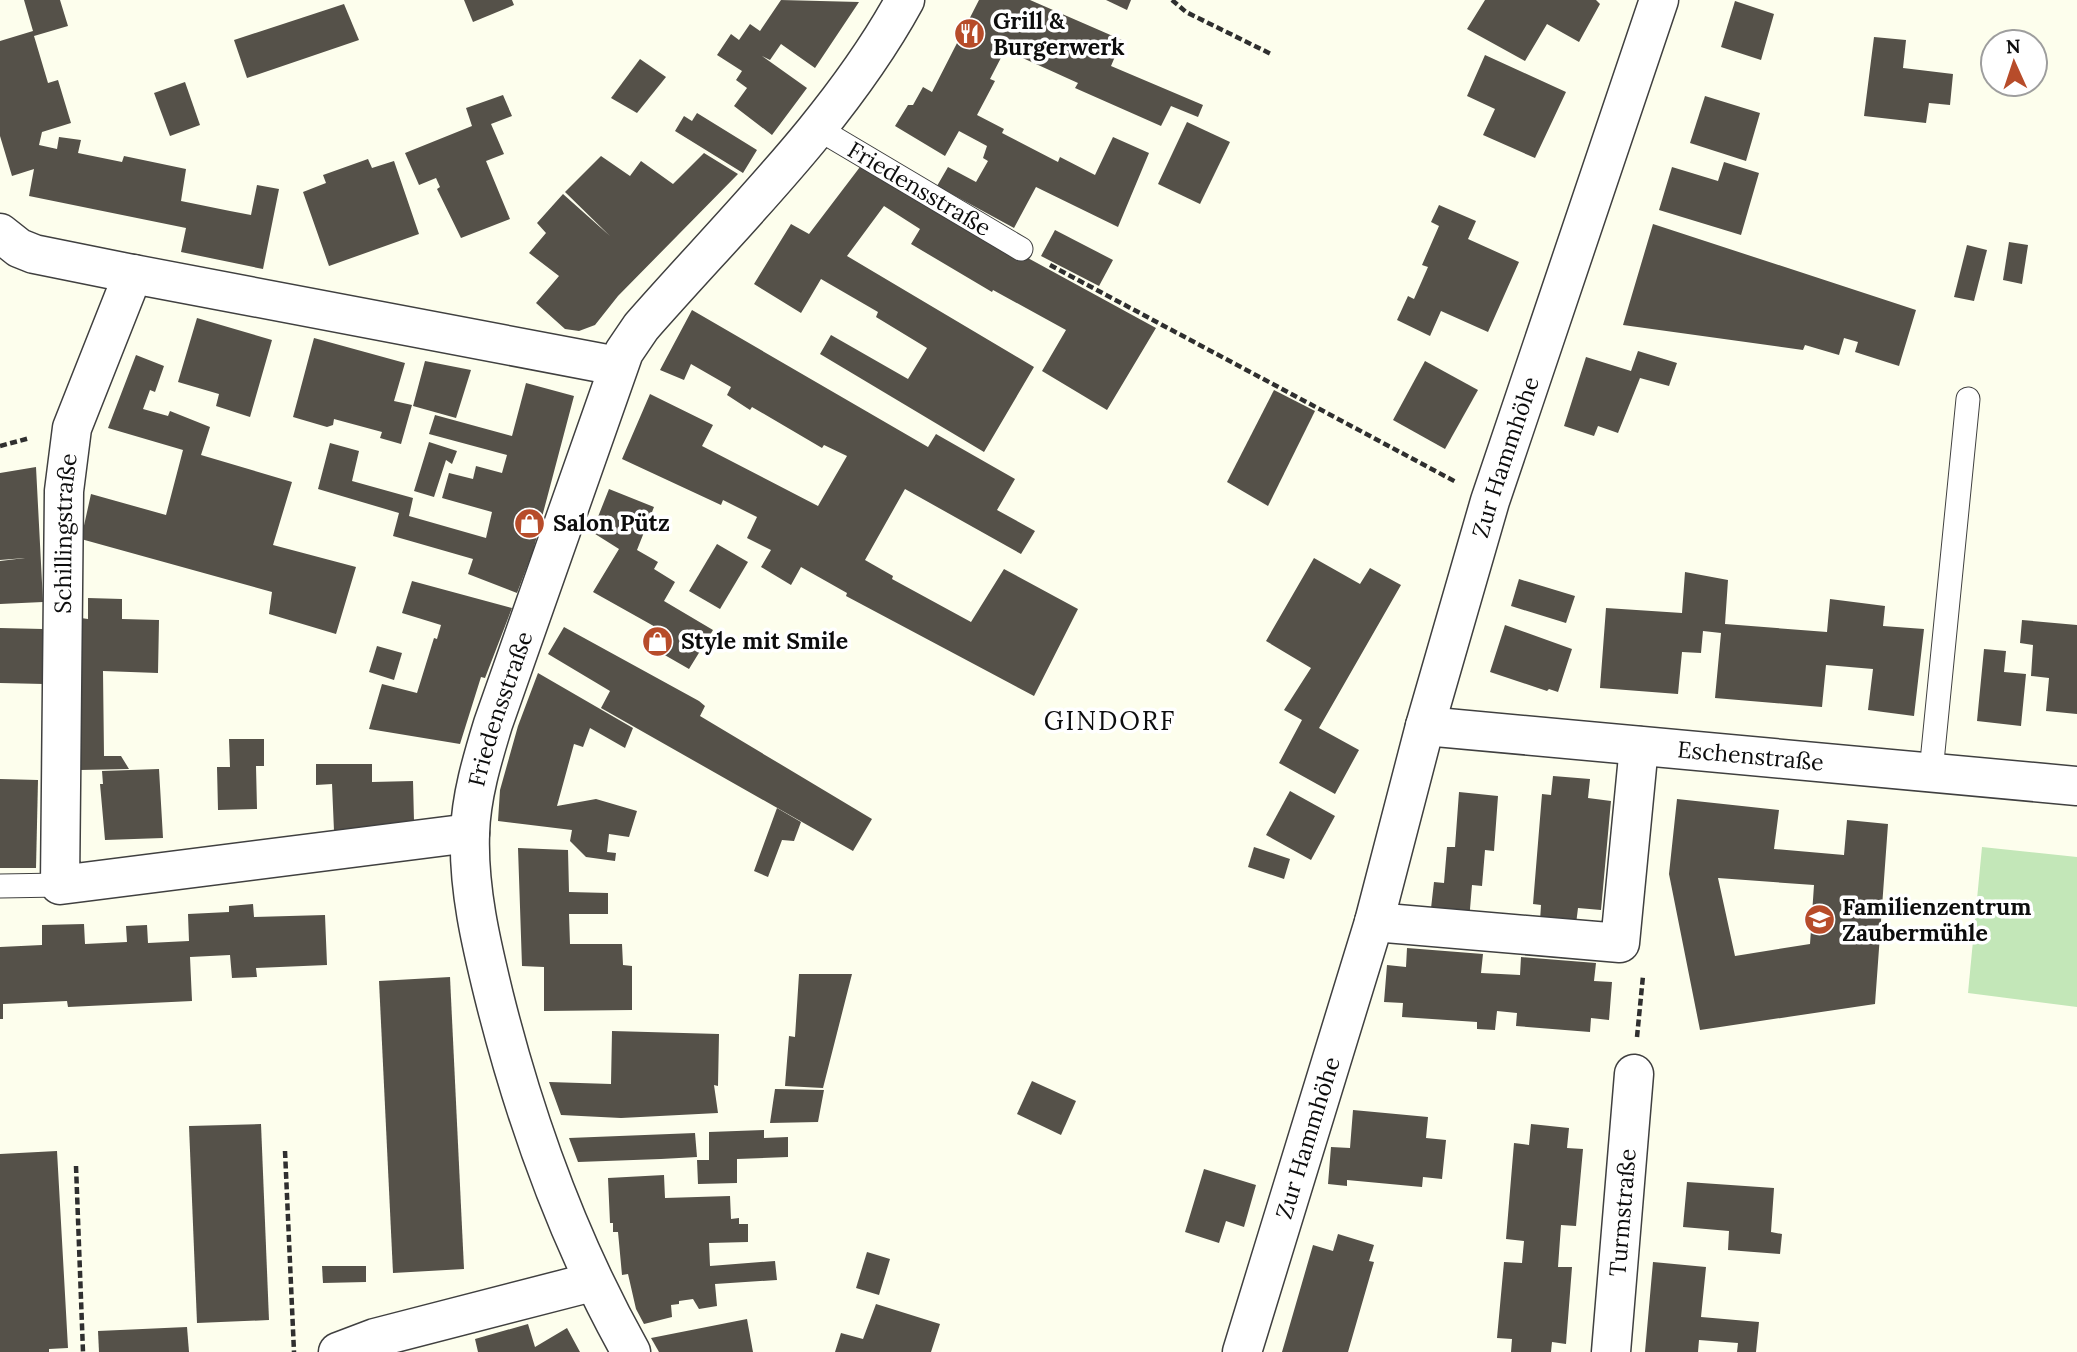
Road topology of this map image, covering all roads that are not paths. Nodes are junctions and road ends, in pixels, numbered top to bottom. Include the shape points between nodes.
1 (905, 0) edge
2 (1660, 0) edge
3 (817, 128) junction
4 (0, 233) edge
5 (1021, 249) road end
6 (133, 274) junction
7 (617, 366) junction
8 (1968, 399) dead end
9 (1425, 726) junction
10 (1639, 746) junction
11 (1931, 772) junction
12 (2077, 786) edge
13 (470, 833) junction
14 (60, 885) junction
15 (0, 886) edge
16 (1374, 922) junction
17 (1634, 1074) dead end
18 (592, 1282) junction
19 (338, 1352) edge
20 (631, 1352) edge
21 (1242, 1352) edge
22 (1611, 1352) edge

1 - 3 street, Friedensstraße
2 - 9 street, Zur Hammhöhe via 1490,500
3 - 5 lane, Friedensstraße
3 - 7 street, Friedensstraße via 641,327
4 - 6 street via 34,254
6 - 7 street
6 - 14 street, Schillingstraße via 72,428 66,458
7 - 13 street, Friedensstraße via 493,724
8 - 11 lane
9 - 10 street, Eschenstraße
9 - 16 street, Zur Hammhöhe
10 - 11 street, Eschenstraße
10 - 16 street via 1619,943
11 - 12 street, Eschenstraße
13 - 14 street
13 - 18 street, Friedensstraße via 478,925 510,1054 546,1169
14 - 15 lane
16 - 21 street, Zur Hammhöhe
17 - 22 street, Turmstraße
18 - 19 street via 375,1338
18 - 20 street, Friedensstraße

